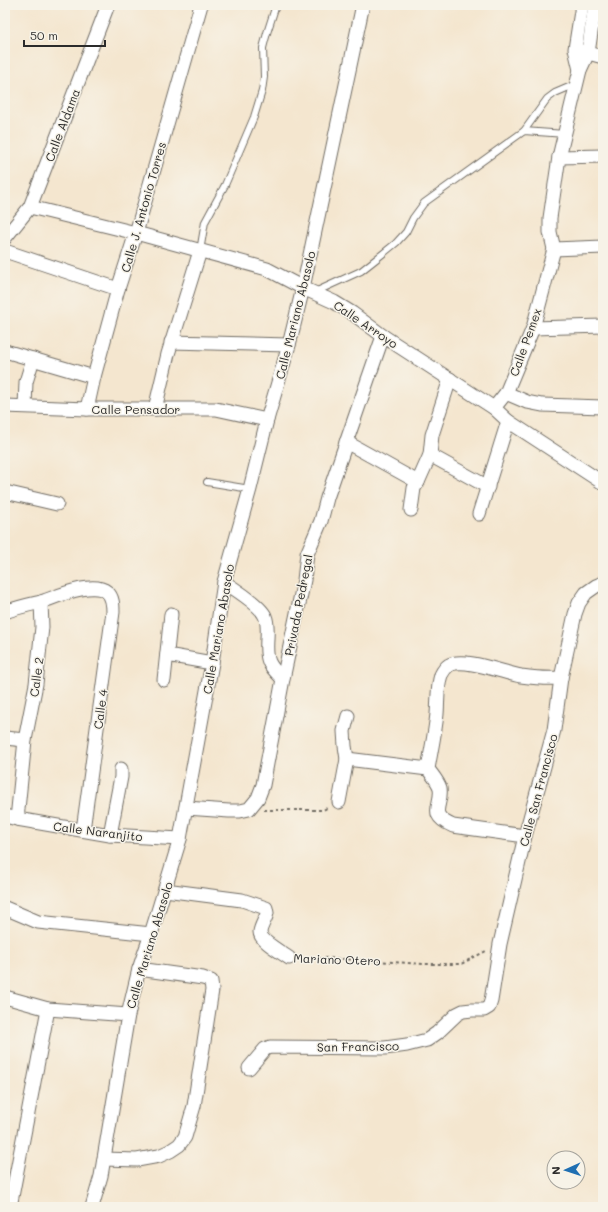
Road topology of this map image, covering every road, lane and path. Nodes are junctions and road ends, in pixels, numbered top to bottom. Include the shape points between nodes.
1 (108, 5) edge
2 (201, 5) edge
3 (276, 5) edge
4 (362, 5) edge
5 (582, 5) edge
6 (595, 5) edge
7 (582, 51) junction
8 (603, 57) edge
9 (576, 84) junction
10 (524, 131) junction
11 (565, 134) junction
12 (603, 156) edge
13 (560, 157) junction
14 (30, 207) junction
15 (136, 234) junction
16 (5, 238) edge
17 (603, 247) edge
18 (554, 249) junction
19 (5, 251) edge
20 (200, 251) junction
21 (118, 289) junction
22 (308, 290) junction
23 (603, 326) edge
24 (533, 328) junction
25 (383, 336) junction
26 (171, 342) junction
27 (288, 345) junction
28 (5, 351) edge
29 (33, 359) junction
30 (94, 377) junction
31 (450, 379) junction
32 (506, 393) junction
33 (5, 406) edge
34 (25, 406) junction
35 (494, 408) junction
36 (603, 408) edge
37 (155, 409) junction
38 (87, 410) junction
39 (267, 420) junction
40 (508, 421) junction
41 (346, 442) junction
42 (430, 455) junction
43 (207, 482) dead end
44 (418, 482) junction
45 (603, 483) edge
46 (488, 488) junction
47 (250, 489) junction
48 (5, 492) edge
49 (57, 504) dead end
50 (411, 510) dead end
51 (480, 514) dead end
52 (224, 582) junction
53 (603, 583) edge
54 (41, 602) junction
55 (5, 612) edge
56 (171, 614) dead end
57 (167, 655) junction
58 (212, 663) junction
59 (561, 678) junction
60 (283, 679) junction
61 (164, 680) dead end
62 (348, 716) dead end
63 (5, 738) edge
64 (25, 740) junction
65 (347, 759) junction
66 (121, 769) dead end
67 (428, 769) junction
68 (339, 802) joint
69 (186, 808) junction
70 (249, 810) junction
71 (11, 818) edge
72 (84, 830) junction
73 (110, 835) junction
74 (525, 836) junction
75 (180, 839) junction
76 (165, 890) junction
77 (5, 908) edge
78 (151, 934) junction
79 (500, 944) junction
80 (289, 958) joint
81 (139, 969) junction
82 (5, 997) edge
83 (489, 1008) joint
84 (48, 1009) junction
85 (128, 1016) junction
86 (248, 1068) dead end
87 (104, 1159) junction
88 (10, 1207) edge
89 (92, 1207) edge

1 - 14 street, Calle Aldama
2 - 15 street, Calle J. Antonio Torres
3 - 20 lane via 263,48 264,77 254,118 225,185 208,214
4 - 22 street, Calle Mariano Abasolo
5 - 7 street
6 - 7 street
7 - 8 street
7 - 9 street
9 - 10 lane via 547,99
9 - 11 street
10 - 11 lane
10 - 22 lane via 424,203 396,243 361,271
11 - 13 street
12 - 13 street
13 - 18 street via 550,218
14 - 15 street, Calle Arroyo
14 - 16 street, Calle Aldama
15 - 20 street, Calle Arroyo
15 - 21 street, Calle J. Antonio Torres
17 - 18 street
18 - 24 street, Calle Pemex
19 - 21 street
20 - 22 street, Calle Arroyo via 267,269
20 - 26 street
21 - 30 street, Calle J. Antonio Torres
22 - 25 street, Calle Arroyo via 352,313
22 - 27 street, Calle Mariano Abasolo
23 - 24 street
24 - 32 street, Calle Pemex
25 - 31 street, Calle Arroyo
25 - 41 street, Privada Pedregal
26 - 27 street
26 - 37 street
27 - 39 street, Calle Mariano Abasolo
28 - 29 street
29 - 30 street
29 - 34 street via 26,382
30 - 38 street, Calle J. Antonio Torres
31 - 35 street, Calle Arroyo
31 - 42 street via 432,435
32 - 35 street, Calle Pemex
32 - 36 street via 542,405
33 - 34 street, Calle Pensador
34 - 38 street, Calle Pensador
35 - 40 street, Calle Arroyo
37 - 38 street, Calle Pensador
37 - 39 street, Calle Pensador via 216,409
39 - 47 street, Calle Mariano Abasolo
40 - 45 street, Calle Arroyo
40 - 46 street
41 - 44 street
41 - 60 street, Privada Pedregal via 321,521 307,554
42 - 44 street
42 - 46 street
43 - 47 lane
44 - 50 street via 414,488
46 - 51 street
47 - 52 street, Calle Mariano Abasolo
48 - 49 street
52 - 58 street, Calle Mariano Abasolo
52 - 60 street via 260,608 265,616 267,655
53 - 59 street, Calle San Francisco via 586,593 579,603
54 - 55 street
54 - 64 street, Calle 2 via 42,627 36,684
54 - 72 street, Calle 4 via 88,588 106,591 113,601
56 - 57 street
57 - 58 street
57 - 61 street
58 - 69 street, Calle Mariano Abasolo
59 - 67 street via 520,676 471,664 449,665 444,670 439,685
59 - 74 street, Calle San Francisco via 554,730
60 - 70 street, Privada Pedregal via 263,785
62 - 65 street via 344,732
63 - 64 street
64 - 71 street, Calle 2
65 - 67 street
65 - 68 street
66 - 73 street
67 - 74 street via 440,788 437,810 445,822 453,826
68 - 70 path via 323,810
69 - 70 street
69 - 75 street, Calle Mariano Abasolo
71 - 72 street, Calle Naranjito
72 - 73 street, Calle Naranjito
73 - 75 street, Calle Naranjito
74 - 79 street, Calle San Francisco
75 - 76 street, Calle Mariano Abasolo
76 - 78 street, Calle Mariano Abasolo
76 - 80 street, Mariano Otero via 242,900 266,908 267,916 260,932 262,938
77 - 78 street via 38,922
78 - 81 street, Calle Mariano Abasolo
79 - 80 path, Mariano Otero via 461,964
79 - 83 street, Calle San Francisco
81 - 85 street, Calle Mariano Abasolo
81 - 87 street via 211,981 212,990 194,1106 185,1137 170,1151 137,1160
82 - 84 street
83 - 86 street, San Francisco via 463,1011 427,1040 408,1045 385,1048 270,1046
84 - 85 street
84 - 88 street
85 - 87 street, Calle Mariano Abasolo
87 - 89 street, Calle Mariano Abasolo

